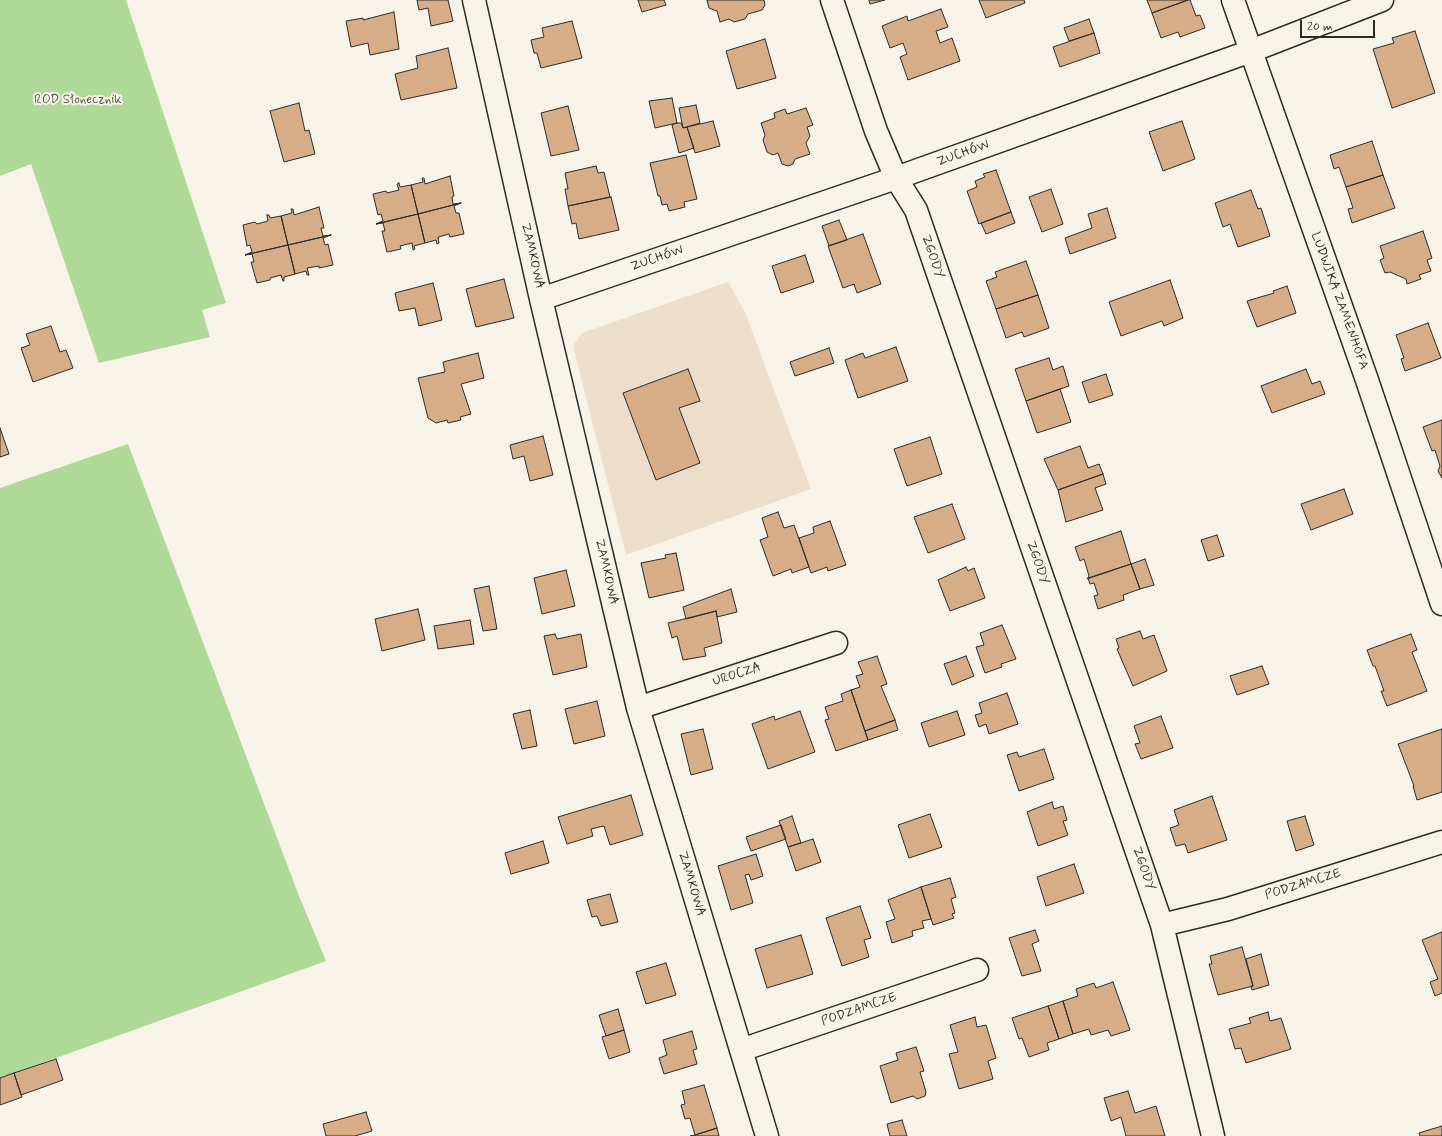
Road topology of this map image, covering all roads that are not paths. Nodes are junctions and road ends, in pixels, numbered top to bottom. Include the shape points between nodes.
1 (474, 0) edge
2 (832, 0) edge
3 (1233, 0) edge
4 (1382, 0) edge
5 (1251, 50) junction
6 (896, 178) junction
7 (541, 299) junction
8 (1442, 604) edge
9 (836, 643) dead end
10 (638, 708) junction
11 (1442, 842) edge
12 (1162, 925) junction
13 (978, 970) dead end
14 (741, 1050) junction
15 (767, 1136) edge
16 (1213, 1136) edge

1 - 7 street, ZAMKOWA
2 - 6 street, ZGODY via 876,131
3 - 5 street, LUDWIKA ZAMENHOFA
4 - 5 street, ZUCHÓW
5 - 6 street, ZUCHÓW
5 - 8 street, LUDWIKA ZAMENHOFA via 1368,380
6 - 7 street, ZUCHÓW
6 - 12 street, ZGODY via 916,210
7 - 10 street, ZAMKOWA
9 - 10 street, UROCZA
10 - 14 street, ZAMKOWA
11 - 12 street, PODZAMCZE via 1236,906
12 - 16 street, ZGODY
13 - 14 street, PODZAMCZE
14 - 15 street, ZAMKOWA

